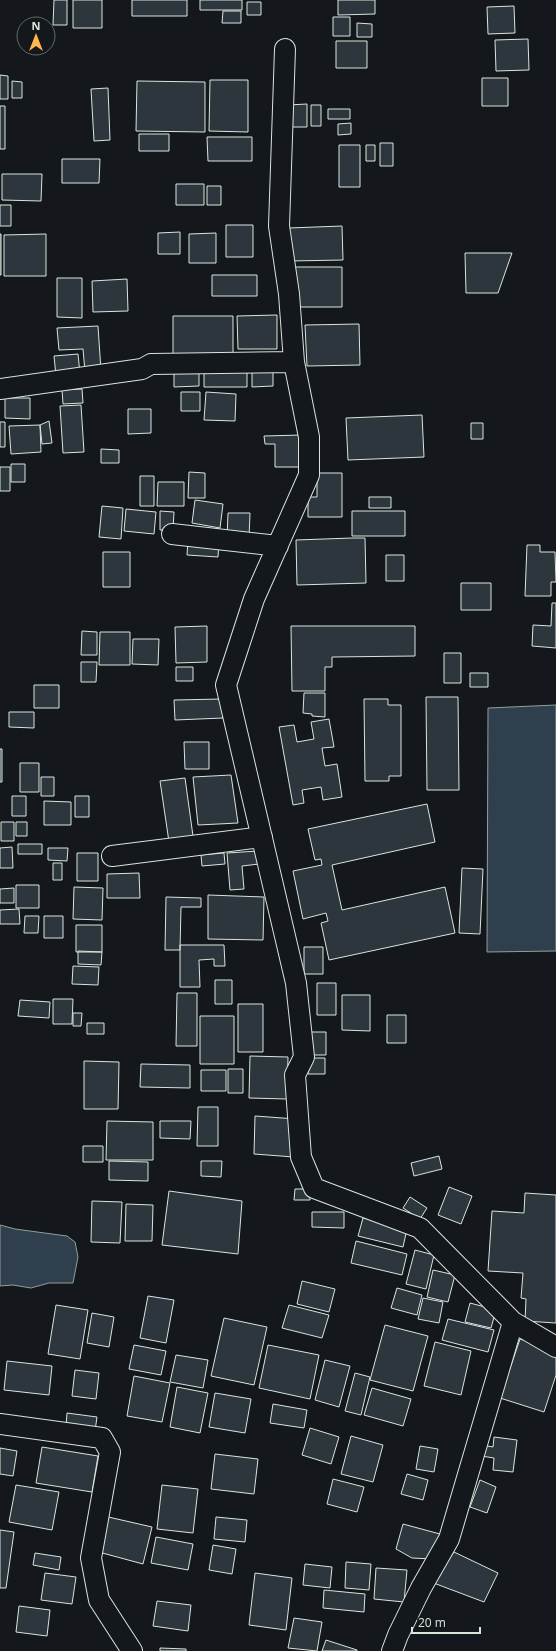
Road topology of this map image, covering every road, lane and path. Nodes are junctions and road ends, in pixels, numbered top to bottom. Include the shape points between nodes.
1 (285, 49) dead end
2 (294, 362) junction
3 (0, 389) edge
4 (172, 534) dead end
5 (278, 546) junction
6 (262, 837) junction
7 (112, 856) dead end
8 (513, 1322) junction
9 (556, 1346) edge
10 (0, 1424) edge
11 (132, 1651) edge
12 (392, 1651) edge

1 - 2 street via 278,226 289,294
2 - 3 street via 151,364 142,369
2 - 5 street via 309,437 309,475
4 - 5 street
5 - 6 street via 254,599 226,685
6 - 7 street
6 - 8 street via 296,983 304,1057 295,1075 301,1157 314,1188 420,1228
8 - 9 street
8 - 12 street via 449,1539 421,1588
10 - 11 street via 102,1438 110,1452 91,1558 99,1600

